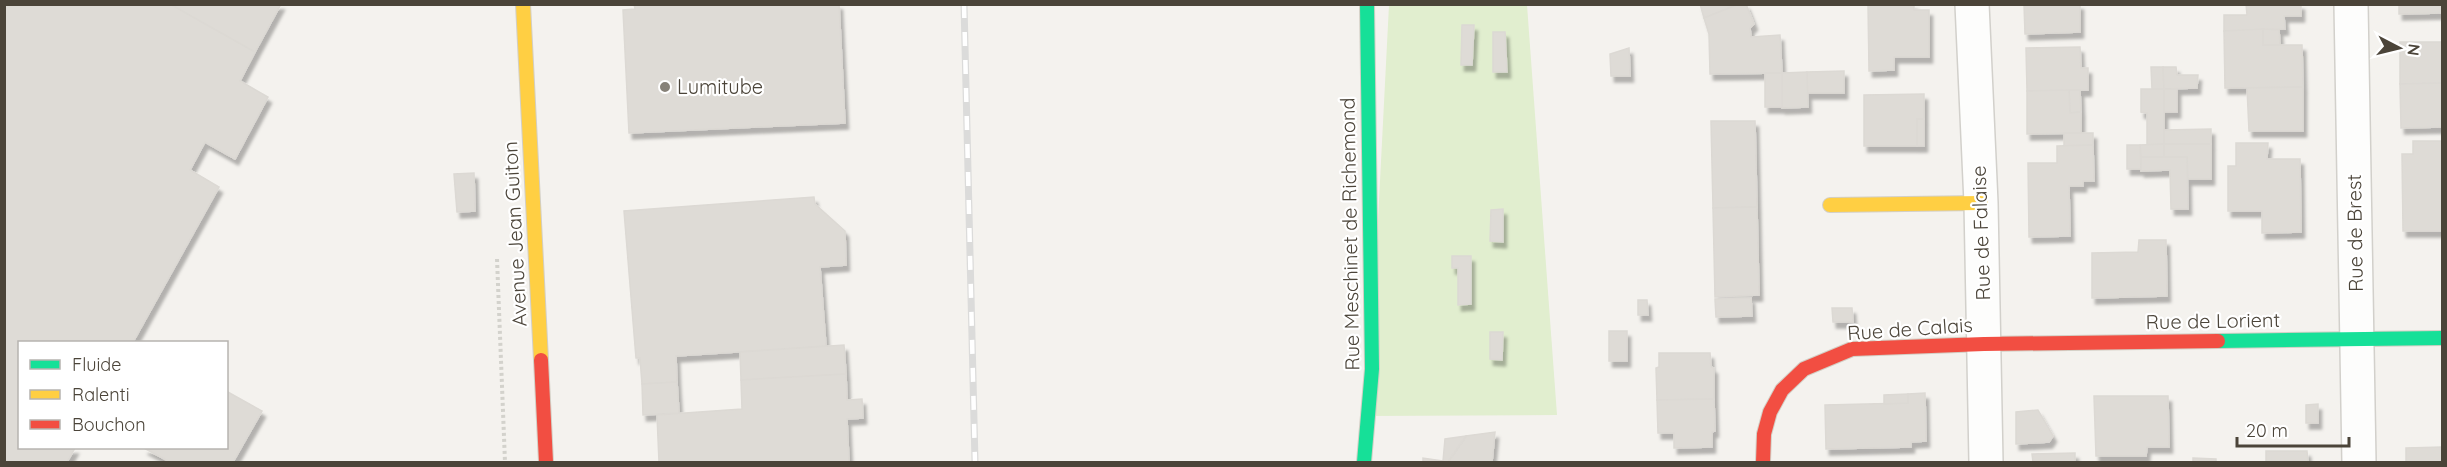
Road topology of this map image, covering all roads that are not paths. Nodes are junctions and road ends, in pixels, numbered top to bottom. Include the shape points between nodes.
1 (523, 4) edge
2 (1367, 4) edge
3 (1972, 4) edge
4 (2351, 4) edge
5 (1981, 203) junction
6 (1830, 204) dead end
7 (2442, 338) edge
8 (2356, 339) junction
9 (1984, 344) junction
10 (546, 462) edge
11 (1364, 462) edge
12 (1763, 462) edge
13 (1986, 462) edge
14 (2359, 462) edge

1 - 10 street, Avenue Jean Guiton
2 - 11 street, Rue Meschinet de Richemond via 1372,369
3 - 5 street, Rue de Falaise
4 - 8 street, Rue de Brest
5 - 6 street
5 - 9 street, Rue de Falaise
7 - 8 street, Rue de Lorient
8 - 9 street, Rue de Lorient
8 - 14 street, Rue de Brest
9 - 12 street, Rue de Calais via 1852,348 1804,369 1782,390 1770,412
9 - 13 street, Rue de Falaise

